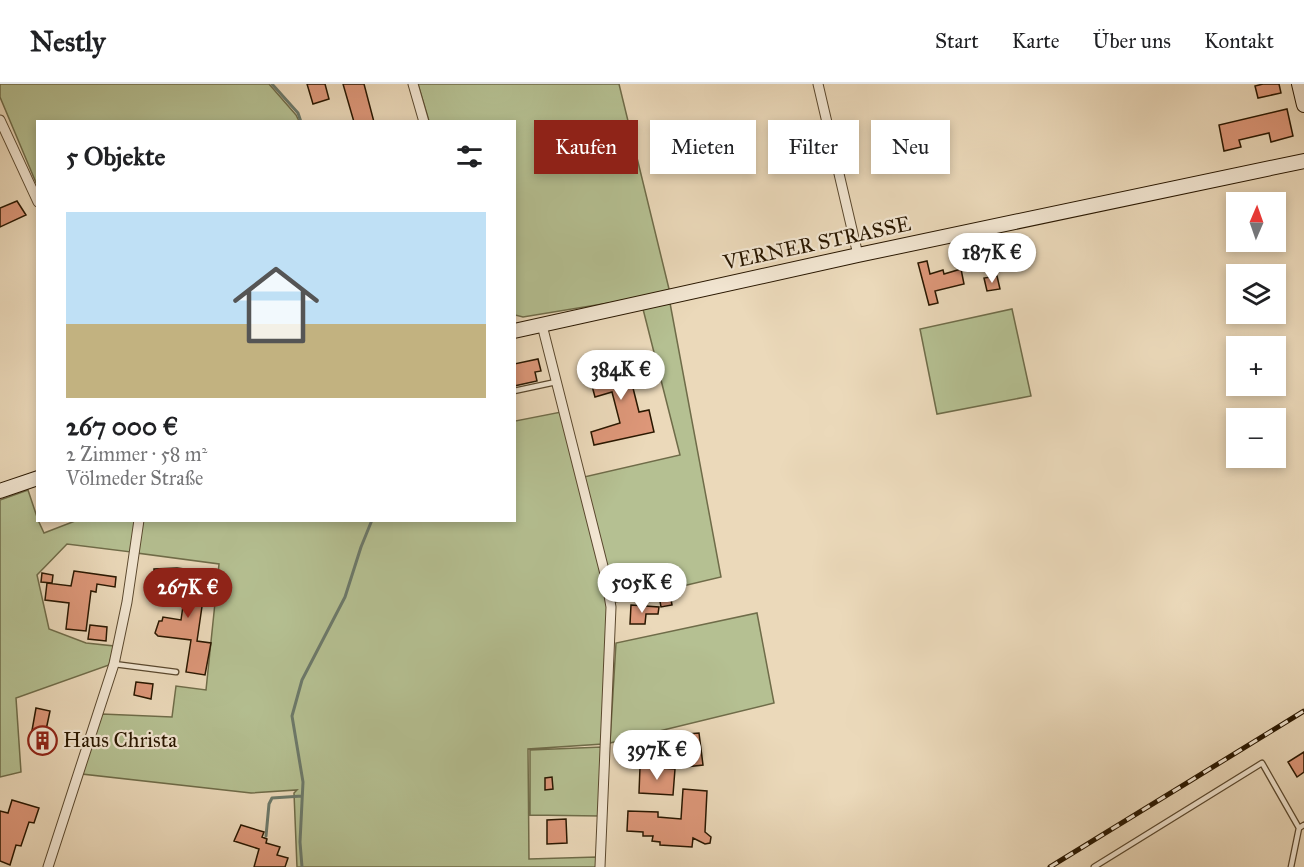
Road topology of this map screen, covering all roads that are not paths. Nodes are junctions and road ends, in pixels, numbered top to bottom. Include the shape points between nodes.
1 (413, 84) edge
2 (818, 84) edge
3 (1299, 84) edge
4 (1304, 105) edge
5 (0, 120) edge
6 (423, 120) edge
7 (1304, 161) edge
8 (36, 198) edge
9 (858, 255) junction
10 (542, 326) junction
11 (516, 331) edge
12 (556, 382) junction
13 (516, 391) edge
14 (36, 479) edge
15 (0, 491) edge
16 (139, 522) edge
17 (114, 664) junction
18 (176, 672) dead end
19 (1301, 826) edge
20 (48, 867) edge
21 (600, 867) edge
22 (1094, 867) edge
23 (1291, 867) edge

1 - 6 street
2 - 9 street
3 - 4 street
5 - 8 street
7 - 9 street, VERNER STRASSE
9 - 10 street, VERNER STRASSE
10 - 11 street, VERNER STRASSE
10 - 12 street
12 - 13 lane
12 - 21 street via 611,607
14 - 15 street
16 - 17 street
17 - 18 lane
17 - 20 street
19 - 22 lane via 1262,763
19 - 23 lane

